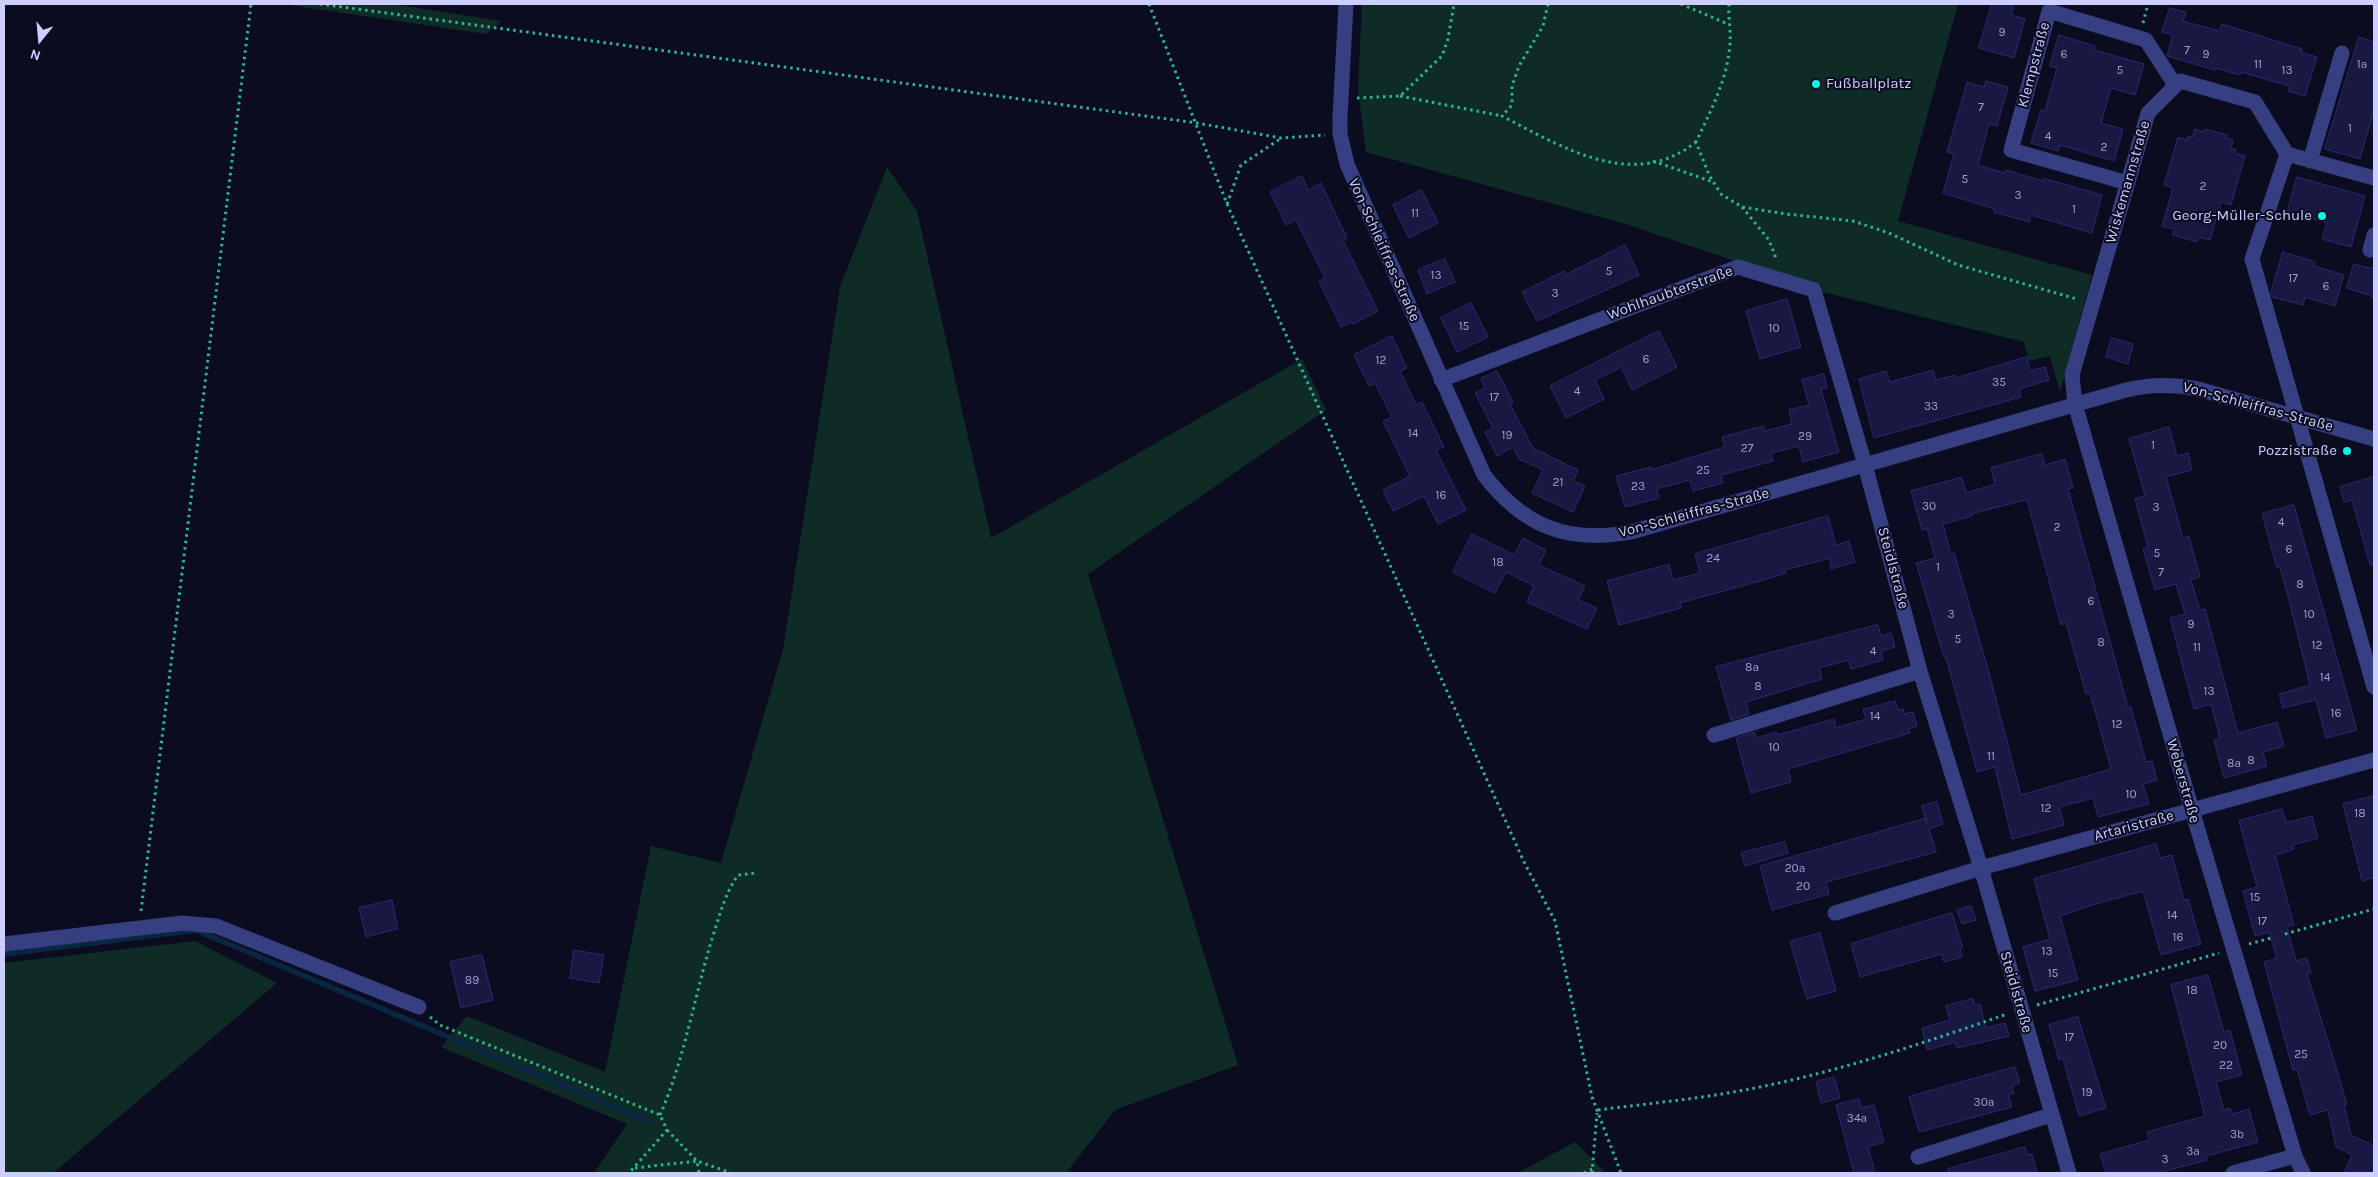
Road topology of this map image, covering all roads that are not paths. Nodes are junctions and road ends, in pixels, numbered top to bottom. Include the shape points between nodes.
1 (1346, 4) edge
2 (2342, 53) dead end
3 (2175, 85) junction
4 (2287, 154) junction
5 (2310, 161) junction
6 (2374, 178) edge
7 (2128, 183) junction
8 (2374, 235) edge
9 (2370, 250) dead end
10 (1441, 380) junction
11 (2075, 404) junction
12 (2298, 417) junction
13 (2374, 439) edge
14 (1865, 465) junction
15 (1920, 671) junction
16 (2374, 687) edge
17 (1714, 735) dead end
18 (2374, 760) edge
19 (2192, 810) junction
20 (1981, 868) junction
21 (1835, 913) dead end
22 (4, 944) edge
23 (419, 1007) road end
24 (2051, 1115) junction
25 (2295, 1156) junction
26 (1918, 1157) dead end
27 (2068, 1173) edge
28 (2232, 1173) edge
29 (2303, 1173) edge

1 - 10 street, Von-Schleiffras-Straße via 1340,134 1347,164
2 - 5 street
3 - 4 street via 2180,81 2255,102
3 - 7 street, Wiskemannstraße via 2148,113
3 - 7 street, Klempstraße via 2146,40 2049,11 2011,150
4 - 5 street
4 - 12 street via 2252,259
5 - 6 street
7 - 11 street, Wiskemannstraße via 2072,375
8 - 9 street
10 - 14 street, Von-Schleiffras-Straße via 1480,467 1499,494 1517,511 1562,532 1609,536 1631,532
10 - 14 street, Wohlhaubterstraße via 1738,267 1814,290
11 - 12 street, Von-Schleiffras-Straße via 2141,386 2178,385
11 - 14 street, Von-Schleiffras-Straße
11 - 19 street, Weberstraße
12 - 13 street, Von-Schleiffras-Straße
12 - 16 street
14 - 15 street, Steidlstraße
15 - 17 street
15 - 20 street, Steidlstraße
18 - 19 street, Artaristraße
19 - 20 street, Artaristraße
19 - 25 street, Weberstraße
20 - 21 street
20 - 24 street, Steidlstraße
22 - 23 street via 182,923 216,926
24 - 26 street
24 - 27 street, Steidlstraße
25 - 28 street
25 - 29 street, Weberstraße

